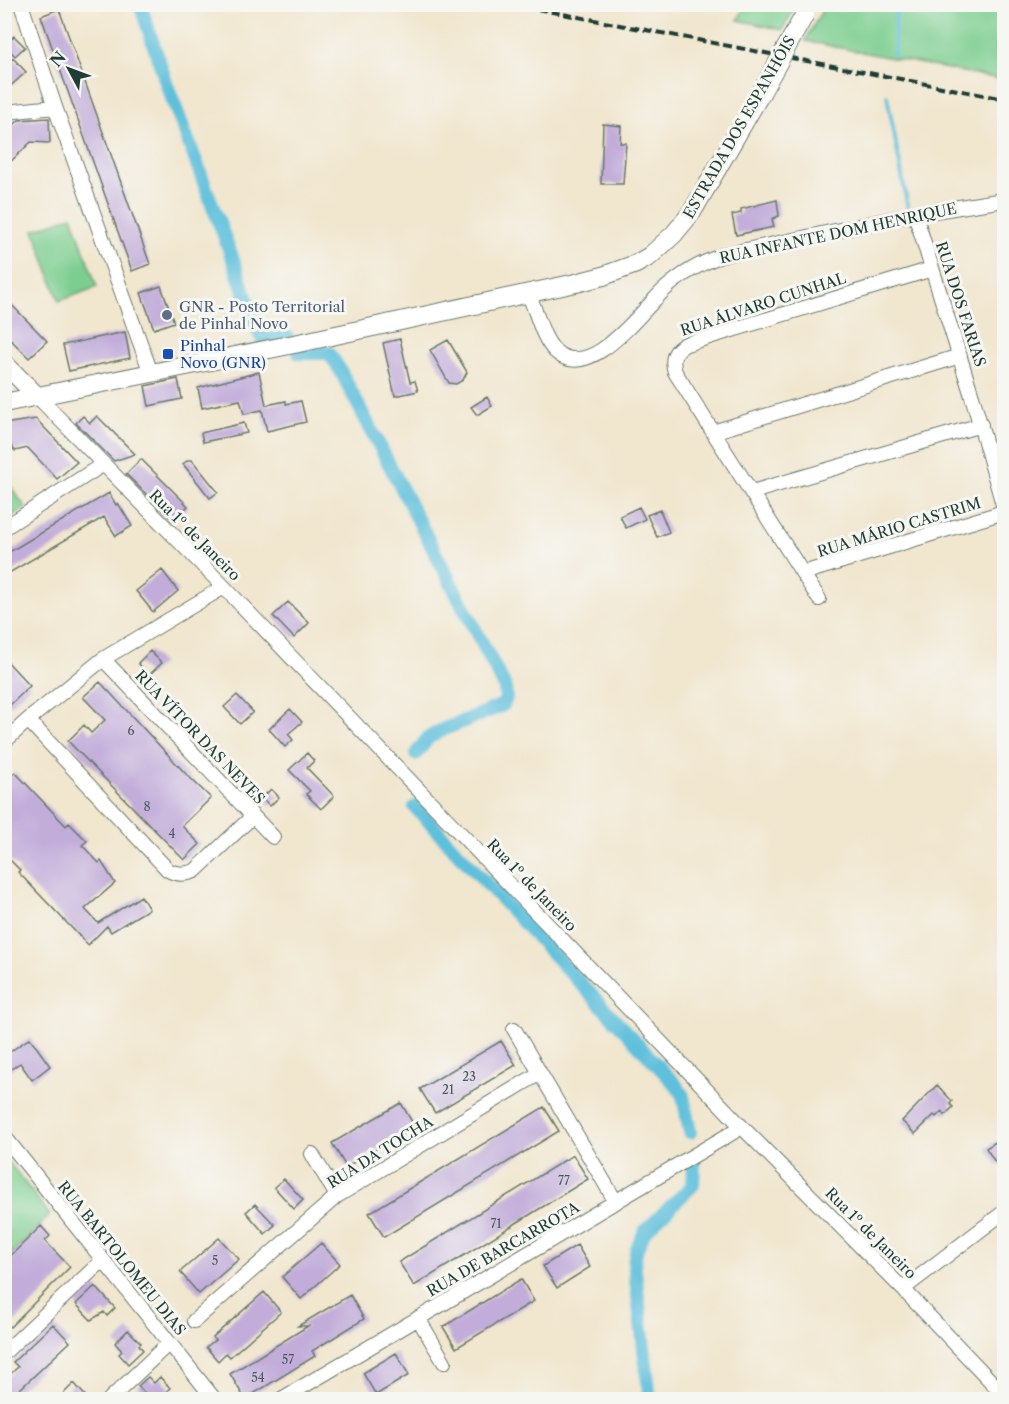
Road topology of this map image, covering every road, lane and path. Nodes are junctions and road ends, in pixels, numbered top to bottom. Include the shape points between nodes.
1 (21, 4) edge
2 (807, 9) edge
3 (55, 107) junction
4 (5, 112) edge
5 (1005, 200) edge
6 (915, 214) junction
7 (932, 269) junction
8 (528, 293) junction
9 (960, 356) junction
10 (4, 363) edge
11 (151, 373) junction
12 (37, 396) junction
13 (4, 403) edge
14 (981, 425) junction
15 (713, 432) junction
16 (102, 465) junction
17 (752, 492) junction
18 (1005, 508) edge
19 (1005, 512) edge
20 (4, 528) edge
21 (803, 573) junction
22 (224, 587) junction
23 (819, 599) dead end
24 (103, 659) junction
25 (28, 720) junction
26 (7, 735) edge
27 (253, 816) junction
28 (273, 837) dead end
29 (514, 1029) dead end
30 (540, 1073) junction
31 (742, 1127) junction
32 (4, 1136) edge
33 (312, 1154) dead end
34 (338, 1196) junction
35 (616, 1202) junction
36 (1005, 1212) edge
37 (103, 1260) junction
38 (903, 1289) junction
39 (418, 1318) junction
40 (194, 1321) dead end
41 (169, 1343) junction
42 (4, 1353) edge
43 (444, 1362) dead end
44 (1005, 1395) edge
45 (109, 1400) edge
46 (215, 1400) edge
47 (280, 1400) edge

1 - 3 street
2 - 8 main road, ESTRADA DOS ESPANHÓIS, bridge via 692,212 674,234 636,264 603,276
3 - 4 street
3 - 11 street
5 - 6 street, RUA INFANTE DOM HENRIQUE
6 - 7 street, RUA DOS FARIAS
6 - 8 street, RUA INFANTE DOM HENRIQUE via 700,263 665,289 609,345 581,360 566,359 554,351
7 - 9 street, RUA DOS FARIAS
7 - 15 street, RUA ÁLVARO CUNHAL via 680,347 673,358 675,372
8 - 11 main road
9 - 14 street, RUA DOS FARIAS
9 - 15 street
10 - 12 main road
11 - 12 main road
12 - 13 main road
12 - 16 street, Rua 1º de Janeiro
14 - 17 street
14 - 18 street, RUA DOS FARIAS
15 - 17 street, RUA ÁLVARO CUNHAL
16 - 20 street
16 - 22 street, Rua 1º de Janeiro
17 - 21 street, RUA ÁLVARO CUNHAL
19 - 21 street, RUA MÁRIO CASTRIM
21 - 23 street, RUA ÁLVARO CUNHAL
22 - 24 street
22 - 31 street, Rua 1º de Janeiro
24 - 25 street
24 - 27 street, RUA VÍTOR DAS NEVES
25 - 26 street
25 - 27 street via 173,873 188,873 200,867
27 - 28 street, RUA VÍTOR DAS NEVES
29 - 30 street
30 - 34 street, RUA DA TOCHA
30 - 35 street
31 - 35 street, RUA DE BARCARROTA
31 - 38 street, Rua 1º de Janeiro
32 - 37 street, RUA BARTOLOMEU DIAS
33 - 34 street
34 - 40 street, RUA DA TOCHA
35 - 39 street, RUA DE BARCARROTA
36 - 38 street
37 - 41 street, RUA BARTOLOMEU DIAS
37 - 42 street
38 - 44 street, Rua 1º de Janeiro
39 - 43 street
39 - 47 street, RUA DE BARCARROTA
41 - 45 street
41 - 46 street, RUA BARTOLOMEU DIAS

